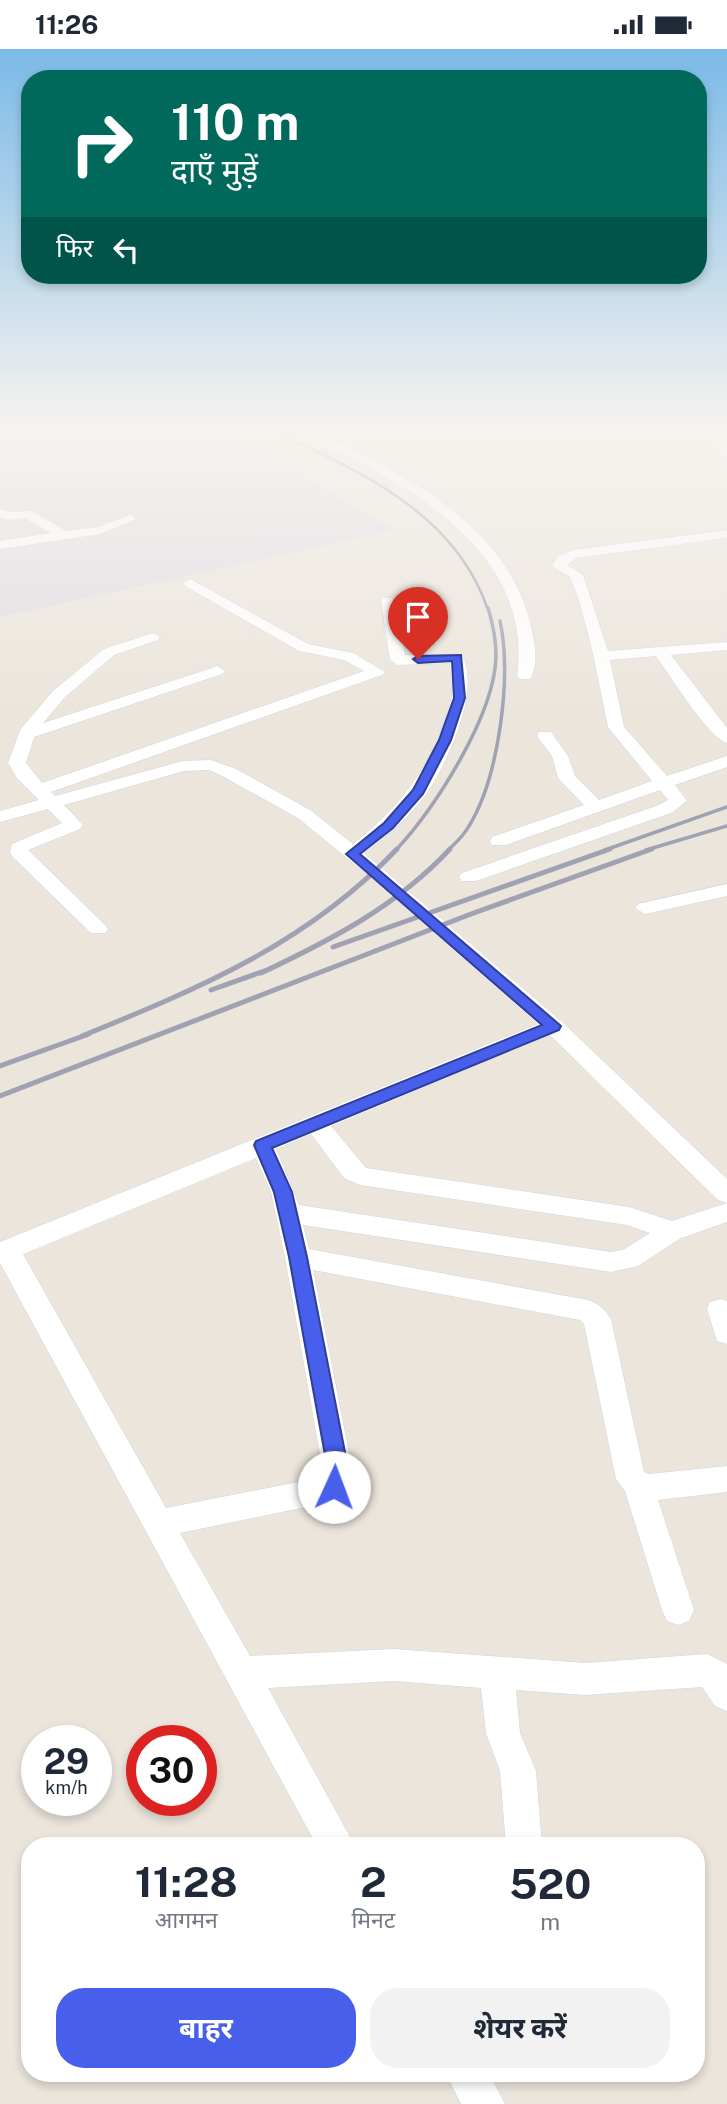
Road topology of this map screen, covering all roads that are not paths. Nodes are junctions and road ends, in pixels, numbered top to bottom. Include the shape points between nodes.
1 (39, 521) edge
2 (126, 521) edge
3 (459, 521) edge
4 (727, 534) edge
5 (67, 537) junction
6 (0, 545) edge
7 (190, 583) dead end
8 (388, 601) dead end
9 (153, 637) dead end
10 (724, 648) edge
11 (661, 652) junction
12 (601, 656) junction
13 (217, 671) dead end
14 (525, 676) dead end
15 (26, 734) junction
16 (545, 736) dead end
17 (727, 739) edge
18 (727, 761) edge
19 (19, 769) junction
20 (0, 773) edge
21 (665, 783) junction
22 (46, 796) junction
23 (597, 808) junction
24 (0, 817) edge
25 (499, 841) dead end
26 (352, 854) junction
27 (469, 877) dead end
28 (727, 890) edge
29 (645, 908) dead end
30 (98, 929) dead end
31 (553, 1026) junction
32 (316, 1124) junction
33 (262, 1145) junction
34 (727, 1194) edge
35 (727, 1212) edge
36 (288, 1213) junction
37 (672, 1231) junction
38 (4, 1251) edge
39 (298, 1257) junction
40 (727, 1479) edge
41 (638, 1485) junction
42 (160, 1523) junction
43 (678, 1610) dead end
44 (241, 1673) junction
45 (497, 1674) junction
46 (727, 1695) edge
47 (332, 1837) edge
48 (523, 1837) edge
49 (471, 2082) edge
50 (484, 2104) edge

1 - 5 street
2 - 5 street
3 - 14 street via 502,572 516,602 528,646
4 - 12 street via 567,556 559,565 576,575
5 - 6 street
7 - 22 street via 304,648 348,656 377,672
8 - 26 street via 398,660 457,658 460,698 419,791 388,826
9 - 15 street via 103,656 42,711
10 - 11 street
11 - 12 street
11 - 17 street
12 - 21 street via 616,727
13 - 15 street
15 - 19 street
16 - 23 street via 559,756 566,778
18 - 21 street
19 - 20 street
19 - 22 street
21 - 23 street
21 - 27 street via 678,801 674,805
22 - 24 street
22 - 26 street via 183,766 211,765 304,814
22 - 30 street via 74,825 26,844 19,852
23 - 25 street
26 - 31 street
28 - 29 street
31 - 32 street
31 - 34 street
32 - 33 street
32 - 37 street via 360,1176 629,1216
33 - 36 street
33 - 38 street
35 - 37 street
36 - 37 street via 611,1262 629,1259
36 - 39 street
38 - 42 street
39 - 41 street via 588,1311 597,1319 631,1479
39 - 42 street via 340,1478 325,1490
40 - 41 street
41 - 43 street
42 - 44 street
44 - 45 street via 394,1665
44 - 47 street
45 - 46 street via 585,1679 707,1670
45 - 48 street via 503,1734 518,1771
49 - 50 street

